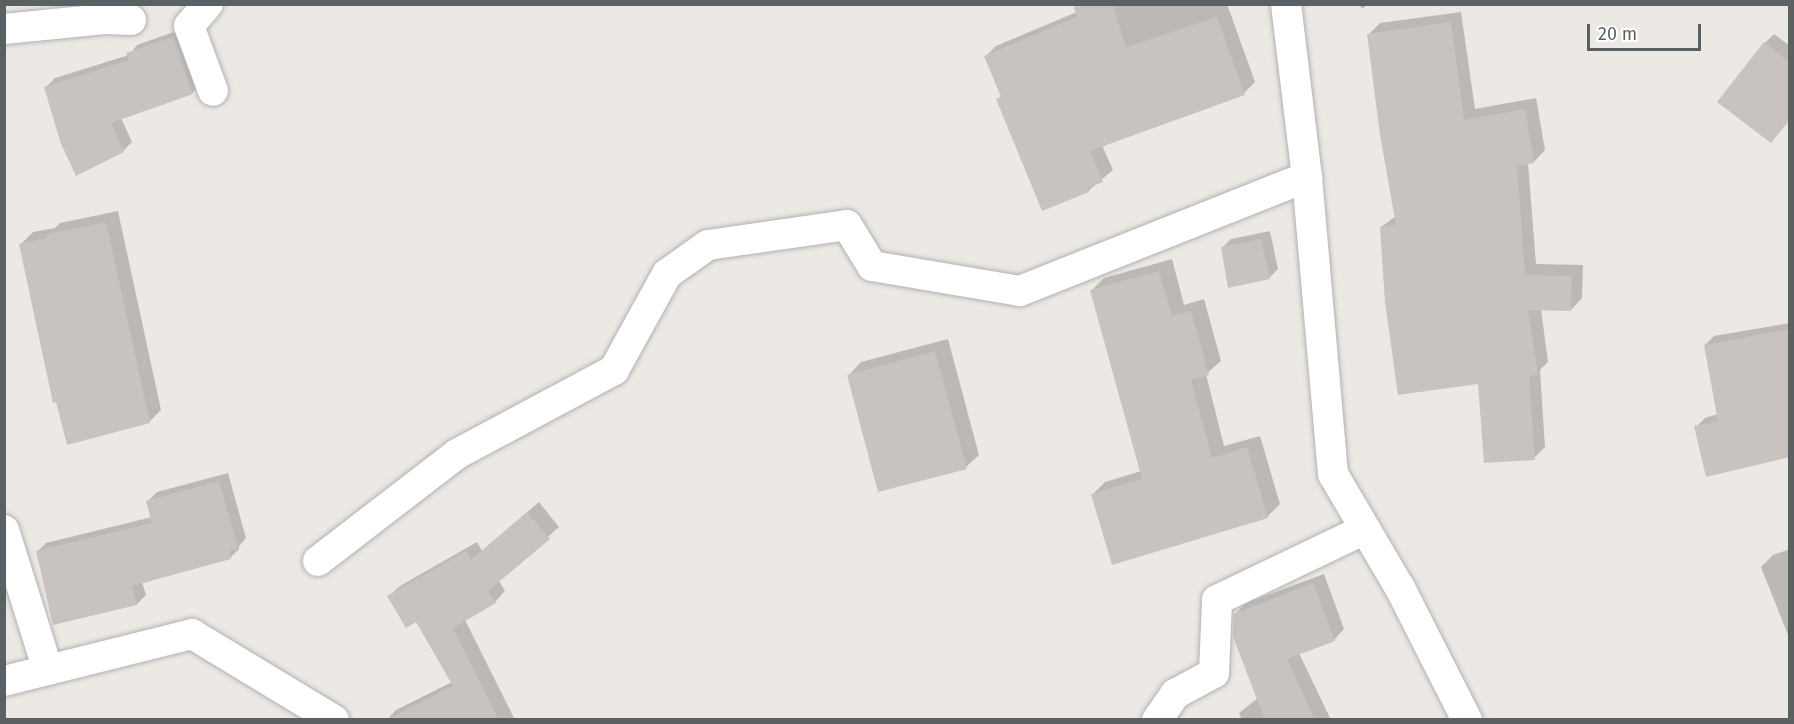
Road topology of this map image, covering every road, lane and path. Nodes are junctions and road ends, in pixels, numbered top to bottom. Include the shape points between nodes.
1 (208, 4) edge
2 (1286, 4) edge
3 (131, 20) dead end
4 (4, 29) edge
5 (213, 91) dead end
6 (1307, 177) junction
7 (1365, 529) junction
8 (4, 530) edge
9 (318, 561) dead end
10 (48, 670) junction
11 (4, 681) edge
12 (334, 720) edge
13 (1157, 720) edge
14 (1467, 720) edge

1 - 5 street via 189,26
2 - 6 street
3 - 4 street
6 - 7 street via 1333,474
6 - 9 street via 1020,291 872,266 847,225 708,245 667,274 614,370 457,454
7 - 13 street via 1216,600 1214,673 1176,694
7 - 14 street via 1400,588
8 - 10 street
10 - 11 street
10 - 12 street via 192,634

